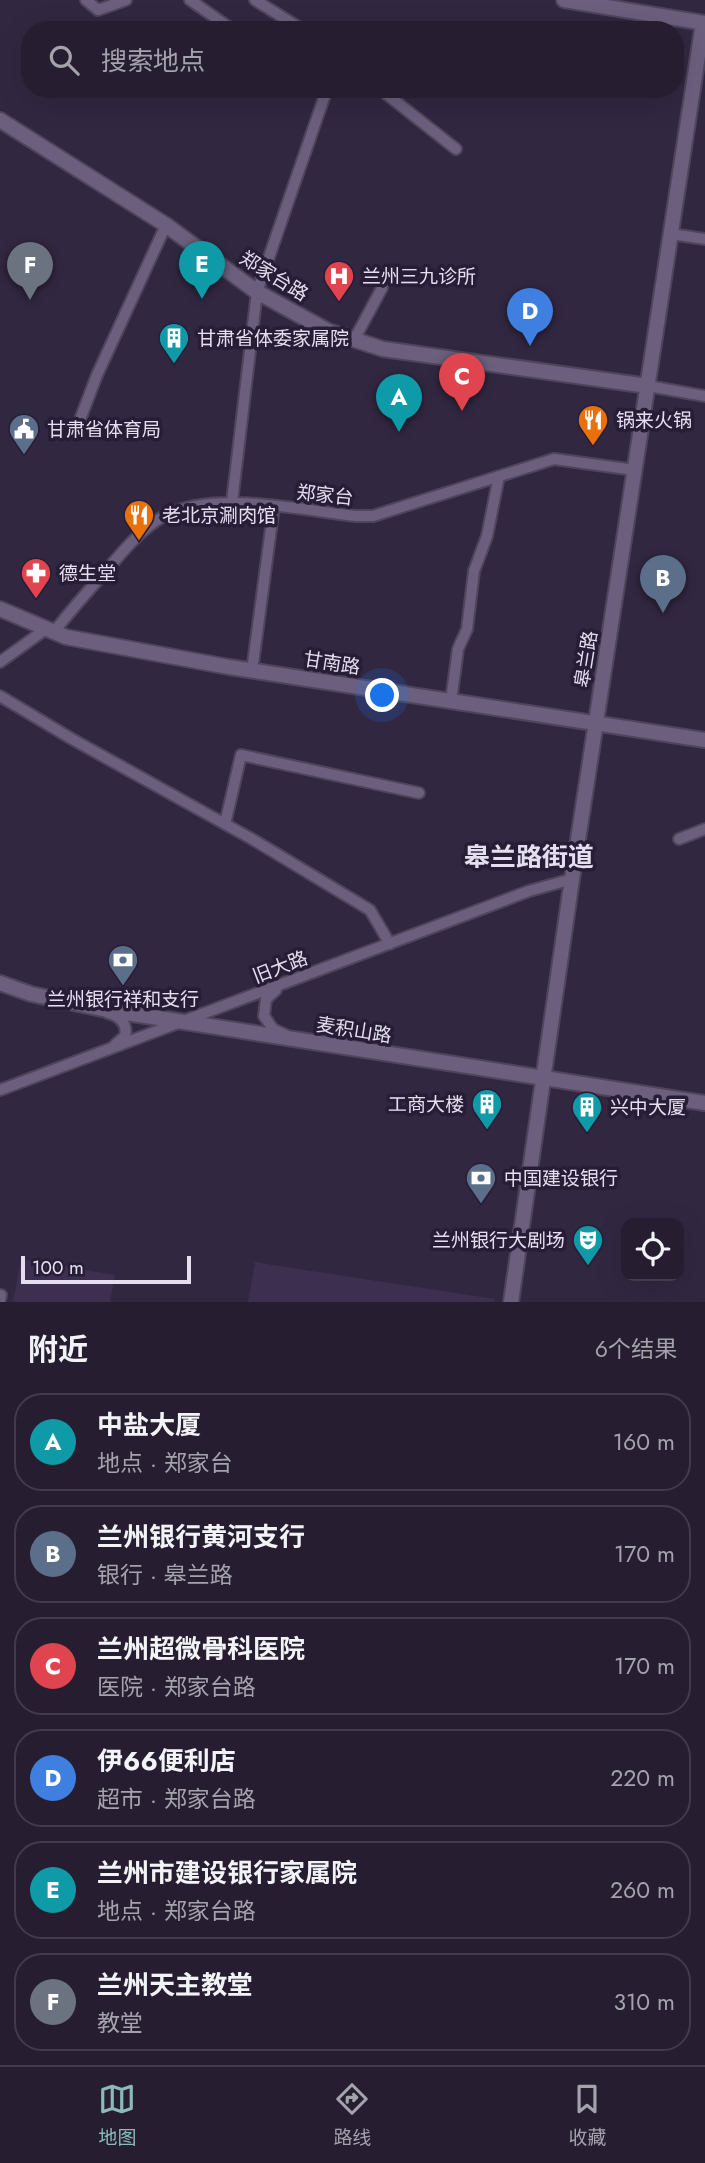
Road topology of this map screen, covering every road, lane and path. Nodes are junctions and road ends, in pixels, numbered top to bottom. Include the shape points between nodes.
1 (86, 0) edge
2 (126, 0) edge
3 (190, 0) edge
4 (255, 0) edge
5 (564, 0) edge
6 (220, 21) edge
7 (289, 21) edge
8 (704, 23) edge
9 (324, 98) edge
10 (391, 98) edge
11 (0, 120) edge
12 (456, 149) dead end
13 (166, 225) junction
14 (671, 234) junction
15 (705, 239) edge
16 (382, 288) dead end
17 (257, 292) junction
18 (354, 340) junction
19 (648, 386) junction
20 (705, 396) edge
21 (76, 430) dead end
22 (635, 470) junction
23 (499, 476) junction
24 (232, 502) junction
25 (274, 506) junction
26 (0, 609) edge
27 (50, 631) junction
28 (0, 662) edge
29 (252, 671) junction
30 (0, 696) edge
31 (451, 701) junction
32 (596, 722) junction
33 (705, 740) edge
34 (419, 793) dead end
35 (225, 824) junction
36 (705, 829) edge
37 (679, 839) dead end
38 (572, 879) junction
39 (390, 944) junction
40 (295, 980) junction
41 (0, 984) edge
42 (84, 1005) junction
43 (182, 1023) junction
44 (312, 1043) junction
45 (104, 1052) junction
46 (543, 1078) junction
47 (0, 1090) edge
48 (705, 1103) edge
49 (511, 1302) edge

1 - 2 street via 98,10
3 - 6 street
4 - 7 street
5 - 8 street
8 - 14 street, 皋兰路
9 - 17 street
10 - 12 street
11 - 13 street, 郑家台路
13 - 17 street, 郑家台路
13 - 21 street
14 - 15 street
14 - 19 street, 皋兰路
16 - 18 street
17 - 18 street, 郑家台路
17 - 24 street
18 - 19 street, 郑家台路 via 383,349
19 - 20 street
19 - 22 street, 皋兰路
22 - 23 street, 郑家台 via 554,459
22 - 32 street, 皋兰路
23 - 25 street, 郑家台 via 373,516
23 - 31 street via 487,536 474,571
24 - 25 street, 郑家台
24 - 27 street, 郑家台 via 166,515 146,528
25 - 29 street
26 - 27 street, 甘南路
27 - 28 street, 郑家台
27 - 29 street, 甘南路
29 - 31 street, 甘南路
30 - 35 street
31 - 32 street, 甘南路
32 - 33 street, 甘南路
32 - 38 street, 皋兰路
34 - 35 street via 241,755
35 - 39 street via 370,910
36 - 37 street
38 - 39 street, 旧大路
38 - 46 street, 皋兰路
39 - 40 street, 旧大路
40 - 43 street, 旧大路
40 - 44 street via 270,994 264,1016 280,1032
41 - 42 street, 麦积山路
42 - 43 street, 麦积山路
42 - 45 street via 115,1015 125,1026 123,1040
43 - 44 street, 麦积山路
43 - 45 street, 旧大路
44 - 46 street, 麦积山路
45 - 47 street, 旧大路
46 - 48 street, 麦积山路
46 - 49 street, 皋兰路

